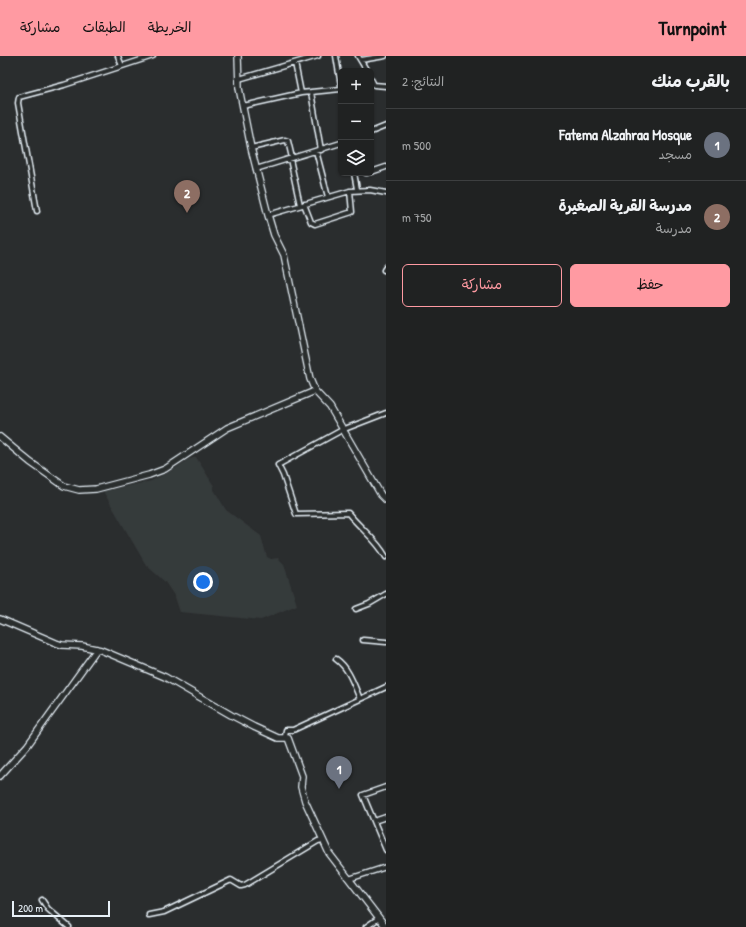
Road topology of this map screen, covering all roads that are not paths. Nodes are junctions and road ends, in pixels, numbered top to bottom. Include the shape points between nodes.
1 (118, 56) edge
2 (153, 56) edge
3 (238, 56) edge
4 (318, 56) edge
5 (336, 56) edge
6 (385, 56) edge
7 (360, 58) edge
8 (295, 63) junction
9 (122, 66) junction
10 (365, 68) edge
11 (338, 69) edge
12 (239, 79) junction
13 (374, 85) edge
14 (386, 86) edge
15 (338, 88) edge
16 (311, 92) junction
17 (301, 93) junction
18 (243, 106) junction
19 (386, 126) edge
20 (374, 131) edge
21 (338, 144) edge
22 (251, 148) junction
23 (319, 150) junction
24 (291, 158) junction
25 (386, 167) edge
26 (256, 169) junction
27 (374, 171) edge
28 (355, 176) edge
29 (357, 189) junction
30 (350, 190) junction
31 (386, 193) edge
32 (328, 197) junction
33 (302, 205) junction
34 (37, 210) dead end
35 (268, 215) junction
36 (315, 391) junction
37 (386, 413) edge
38 (342, 430) junction
39 (0, 437) edge
40 (386, 500) edge
41 (386, 557) edge
42 (386, 594) edge
43 (356, 609) dead end
44 (0, 619) edge
45 (363, 640) dead end
46 (386, 642) edge
47 (97, 649) junction
48 (336, 659) dead end
49 (386, 687) edge
50 (360, 699) junction
51 (285, 737) junction
52 (0, 776) edge
53 (386, 787) edge
54 (386, 817) edge
55 (374, 821) junction
56 (324, 840) junction
57 (386, 850) edge
58 (386, 867) edge
59 (349, 879) junction
60 (42, 900) dead end
61 (149, 915) dead end
62 (379, 918) junction
63 (69, 927) edge
64 (366, 927) edge
65 (386, 927) edge

1 - 9 street
2 - 9 street
3 - 12 street
4 - 8 street
5 - 11 street
6 - 7 street
7 - 10 street
8 - 12 street
8 - 17 street
9 - 34 street via 19,97
12 - 18 street
13 - 14 street
15 - 16 street
16 - 17 street
16 - 23 street
17 - 18 street
18 - 22 street
19 - 20 street
21 - 23 street
22 - 24 street via 285,140 288,141
22 - 26 street
23 - 24 street
23 - 32 street
24 - 26 street
24 - 33 street
25 - 27 street
26 - 35 street
28 - 29 street
29 - 30 street
29 - 31 street
30 - 32 street
30 - 33 street via 352,212 315,224 312,224
32 - 33 street
33 - 35 street
35 - 36 street via 284,255 310,379
36 - 38 street via 330,407
36 - 39 street via 227,428 149,476 96,489 79,490 64,486
37 - 38 street
38 - 40 street
38 - 41 street via 278,465 296,514 348,513 375,541
42 - 43 street
44 - 47 street via 62,645
45 - 46 street
47 - 51 street via 165,677 271,735
47 - 52 street via 27,746
48 - 50 street via 342,663
49 - 50 street
50 - 51 street via 293,730 286,730
51 - 56 street via 289,740 302,776 301,787 305,802
53 - 55 street via 364,795
54 - 55 street
55 - 57 street
56 - 59 street via 331,856
56 - 61 street via 318,841 241,886 229,880 164,912
58 - 59 street
59 - 62 street
60 - 63 street via 48,909
62 - 64 street
62 - 65 street

